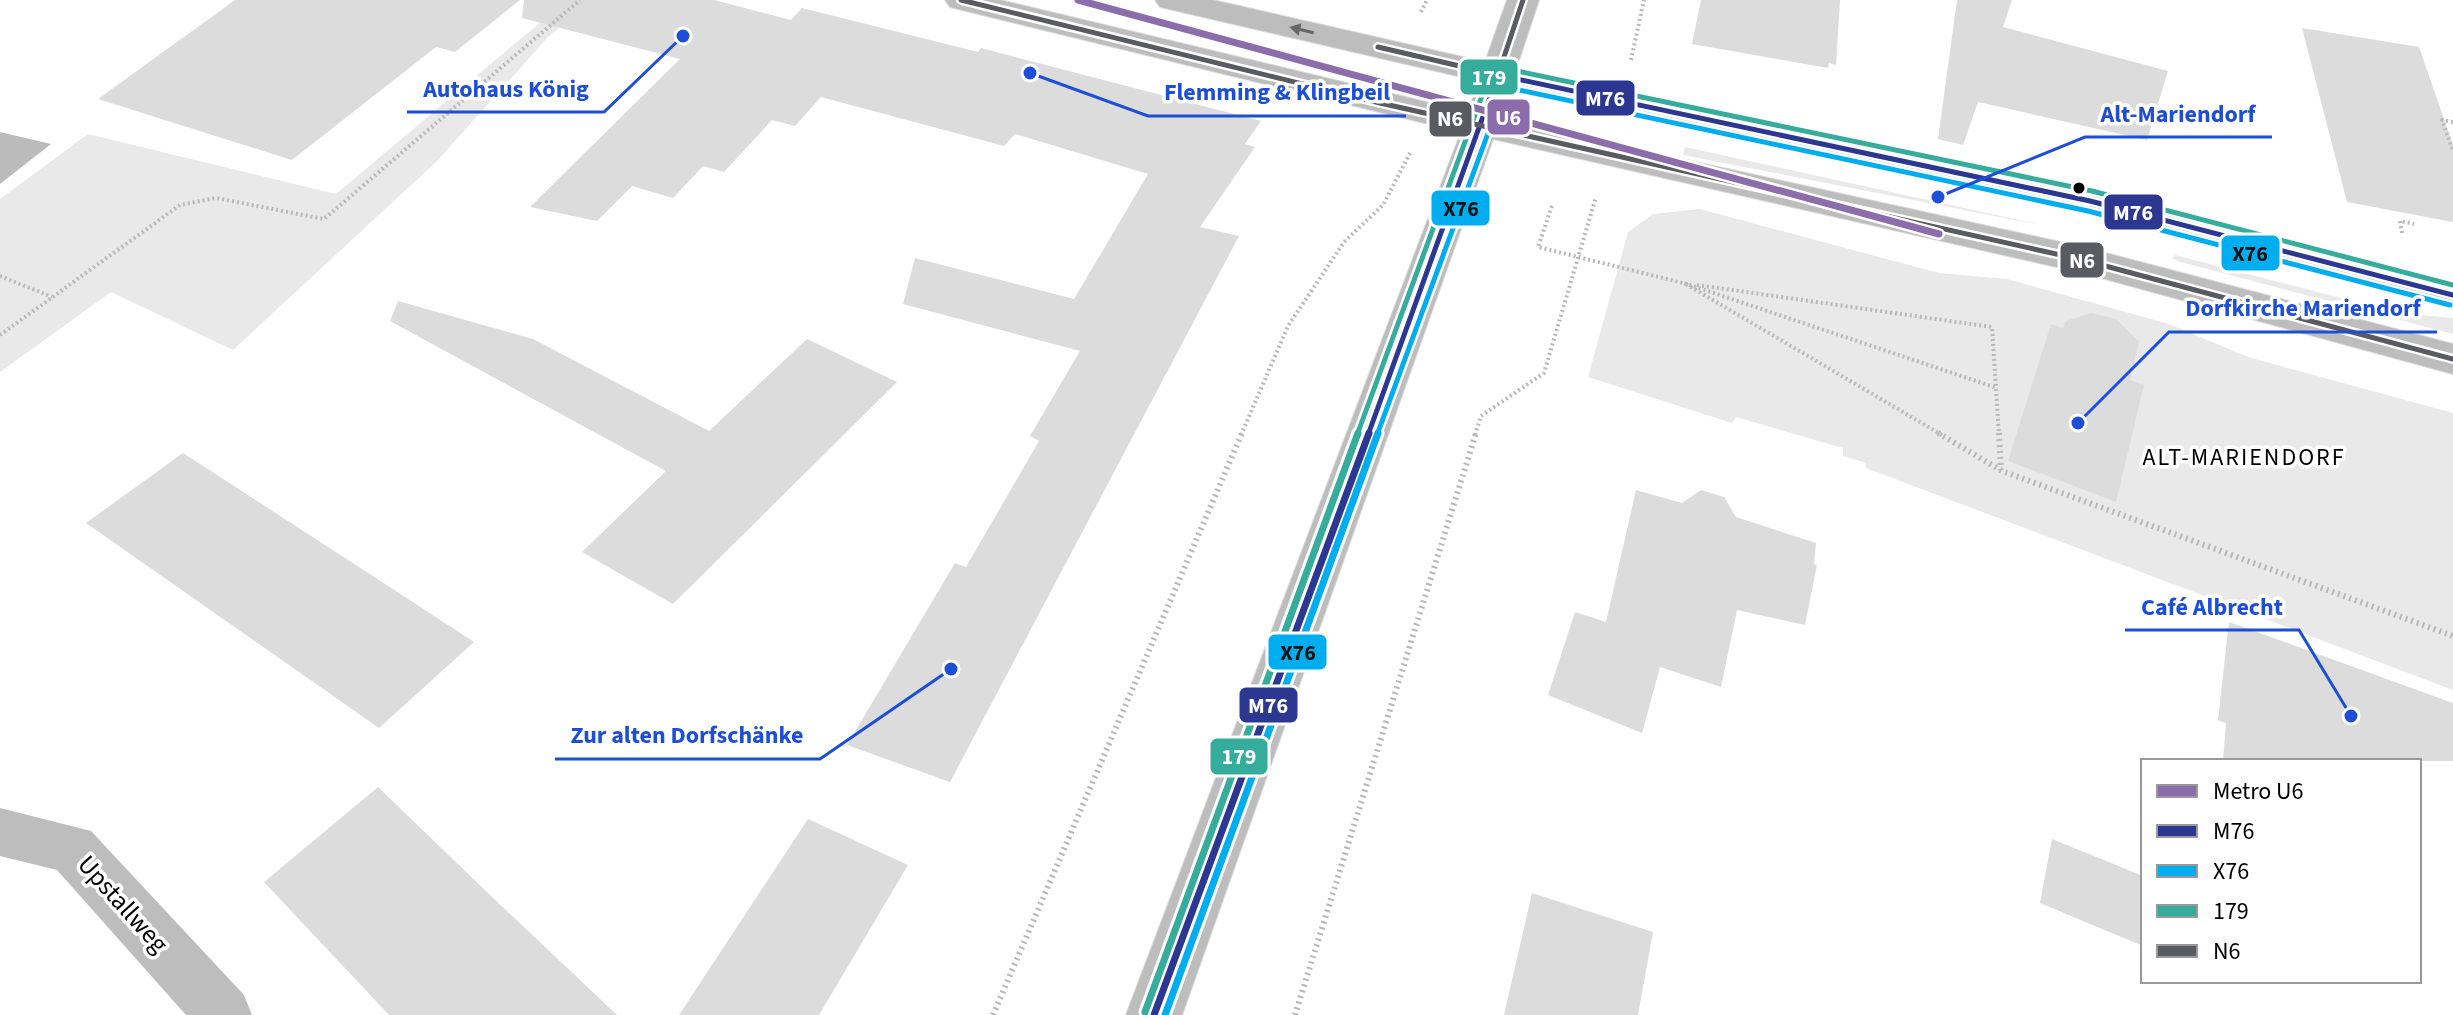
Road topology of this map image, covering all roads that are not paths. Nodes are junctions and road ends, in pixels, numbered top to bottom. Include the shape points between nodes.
1 (961, 0) edge
2 (1171, 0) edge
3 (1523, 0) edge
4 (1498, 75) junction
5 (1480, 126) junction
6 (2453, 295) edge
7 (2453, 359) edge
8 (0, 832) edge
9 (224, 1015) edge
10 (1154, 1015) edge

1 - 5 main road
4 -> 2 main road
3 - 4 main road
4 - 5 main road
4 - 6 main road via 2090,201
5 - 7 main road via 2083,260
5 - 10 main road
8 - 9 main road, Upstallweg via 72,849

